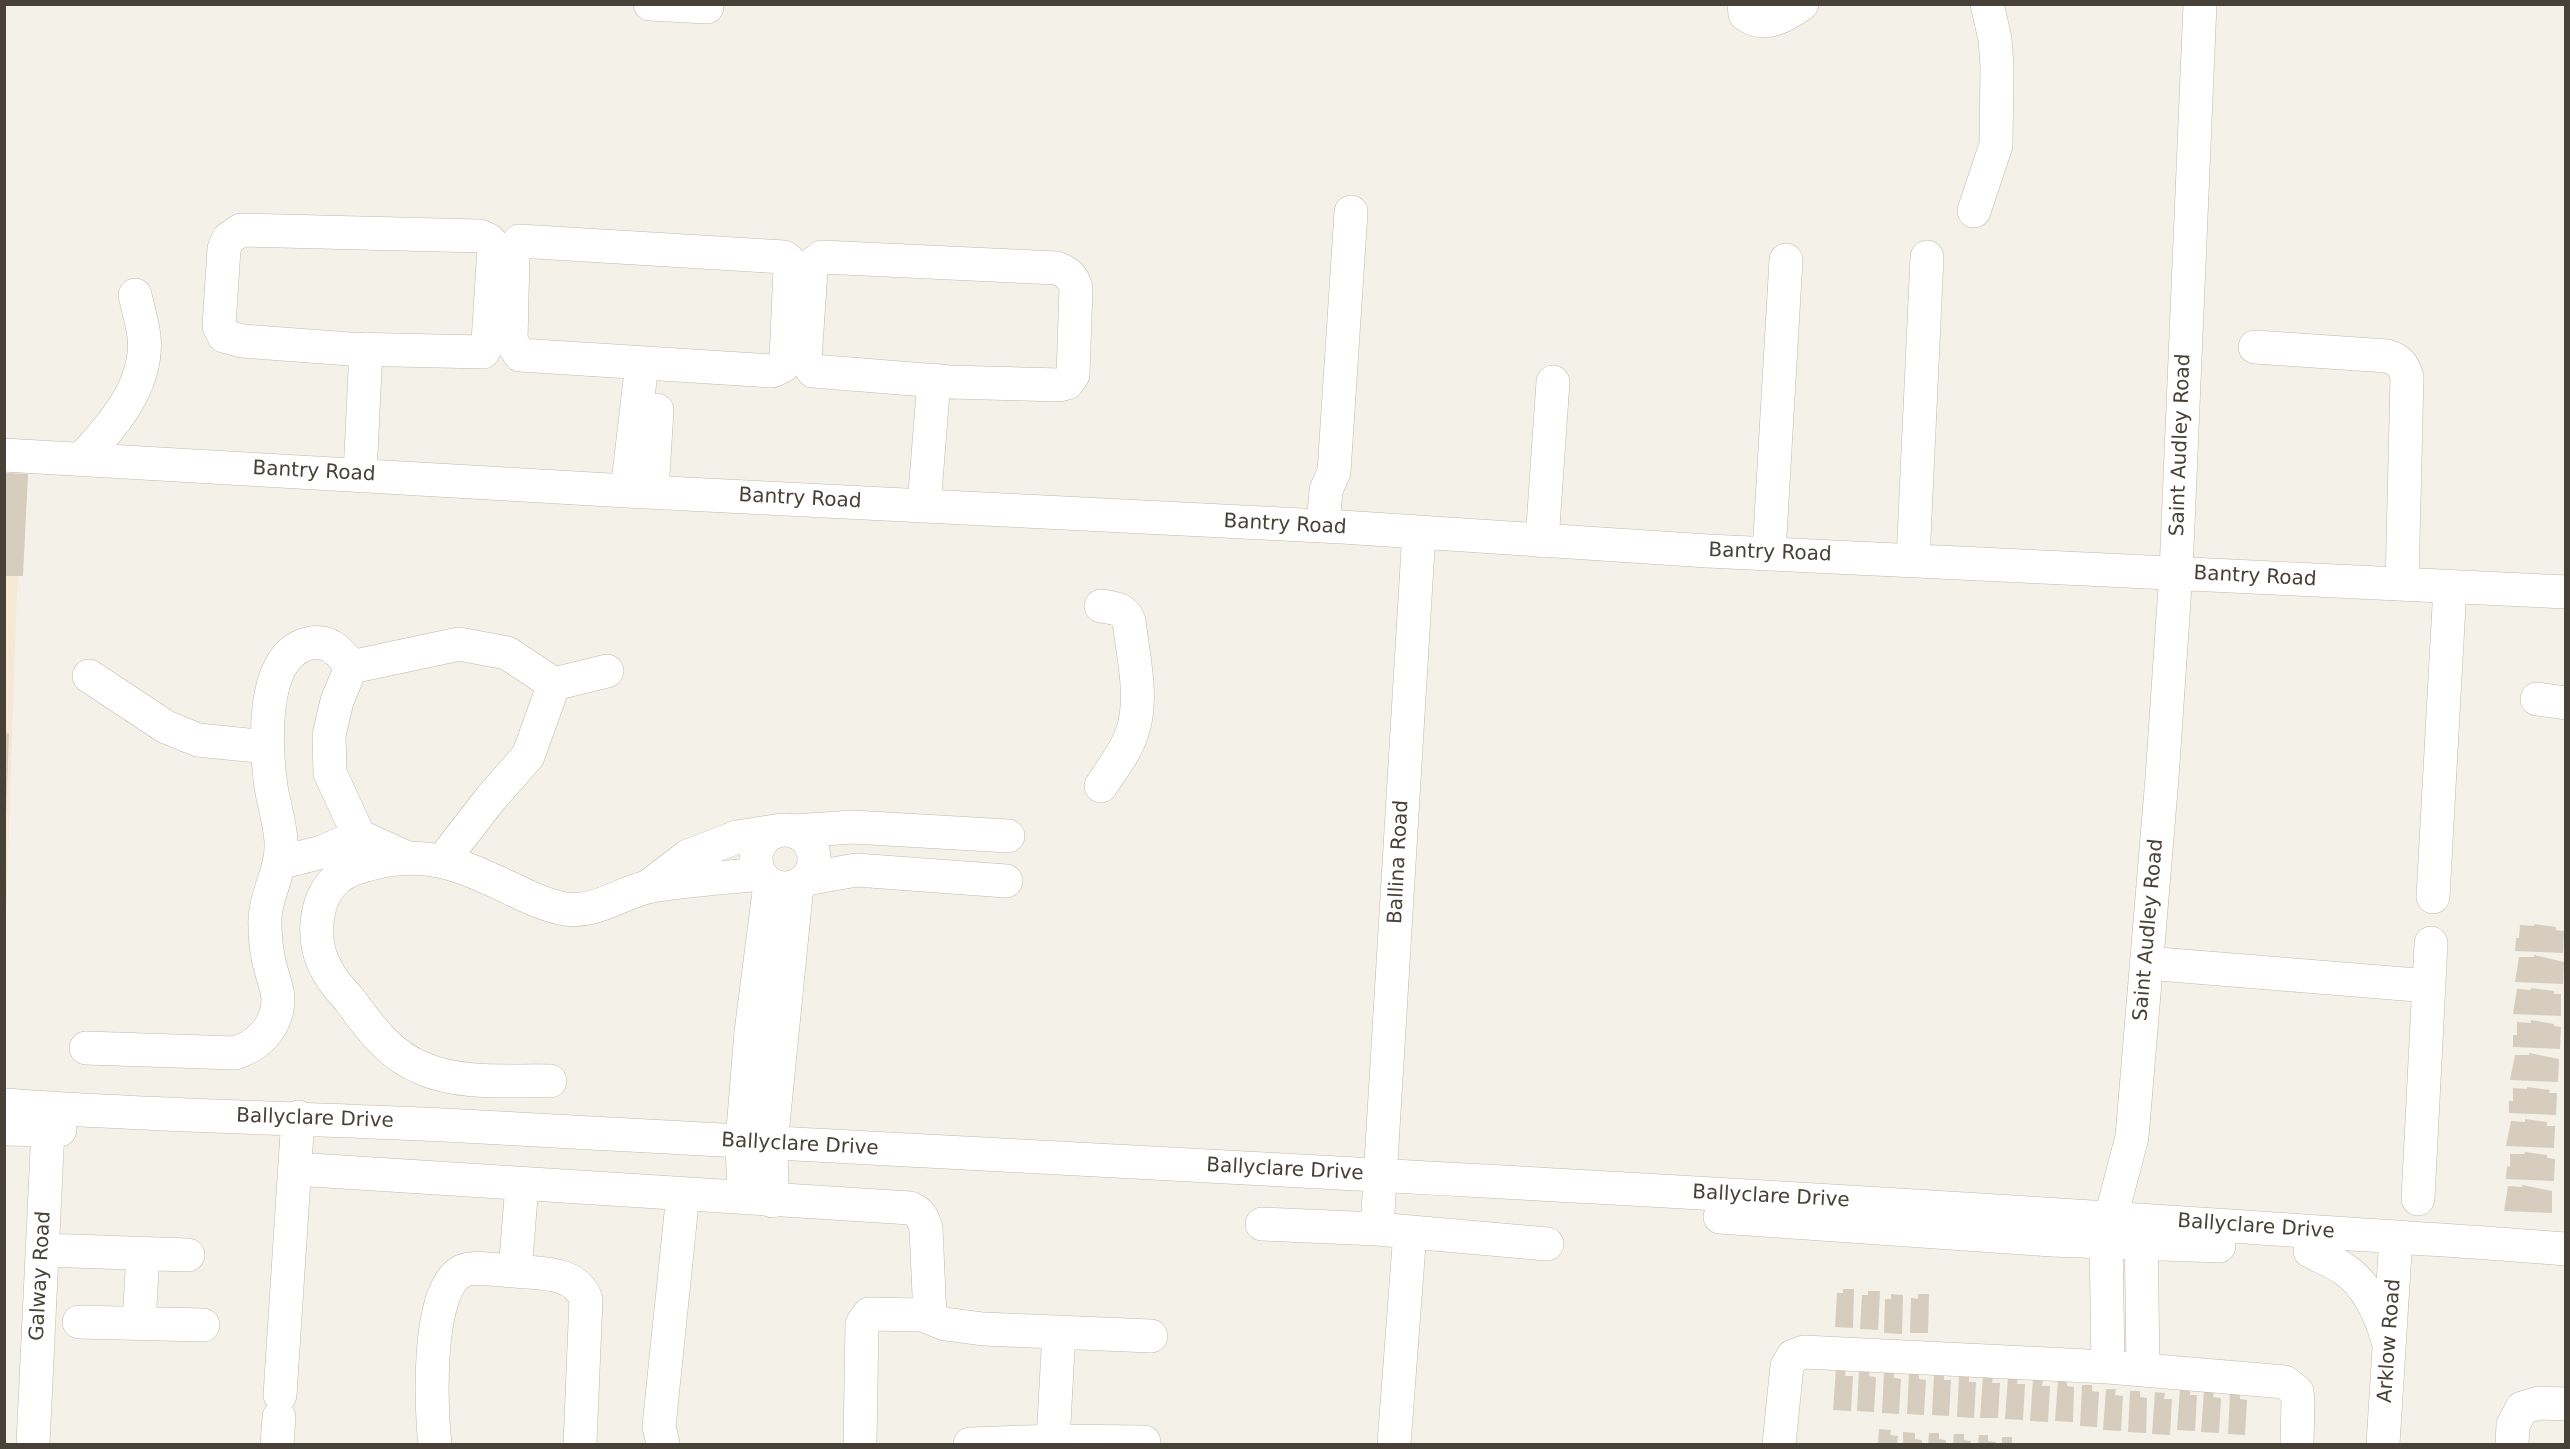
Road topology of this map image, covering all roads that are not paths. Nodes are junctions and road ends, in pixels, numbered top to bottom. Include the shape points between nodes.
1 (650, 4) edge
2 (1744, 4) edge
3 (1802, 4) edge
4 (1987, 4) edge
5 (2200, 4) edge
6 (707, 7) dead end
7 (1974, 211) dead end
8 (1351, 212) dead end
9 (1927, 257) dead end
10 (1786, 260) dead end
11 (135, 295) dead end
12 (2255, 347) dead end
13 (358, 349) junction
14 (650, 363) junction
15 (942, 381) junction
16 (1553, 382) dead end
17 (4, 455) edge
18 (81, 460) junction
19 (351, 474) junction
20 (640, 491) junction
21 (936, 506) junction
22 (1332, 527) junction
23 (1419, 532) junction
24 (1542, 541) junction
25 (1769, 553) junction
26 (1913, 560) junction
27 (2176, 572) junction
28 (2402, 585) junction
29 (2450, 587) junction
30 (2565, 592) edge
31 (1101, 606) dead end
32 (351, 666) junction
33 (607, 671) dead end
34 (89, 676) dead end
35 (554, 684) junction
36 (267, 747) junction
37 (1101, 786) dead end
38 (785, 831) junction
39 (359, 836) junction
40 (1008, 836) dead end
41 (404, 856) junction
42 (443, 860) junction
43 (279, 863) junction
44 (783, 881) junction
45 (1006, 881) dead end
46 (649, 886) junction
47 (2433, 897) dead end
48 (2431, 943) dead end
49 (2146, 963) junction
50 (2429, 986) junction
51 (86, 1048) dead end
52 (550, 1081) dead end
53 (4, 1105) edge
54 (49, 1119) junction
55 (297, 1126) junction
56 (4, 1129) edge
57 (756, 1154) junction
58 (295, 1169) junction
59 (1379, 1184) junction
60 (522, 1185) junction
61 (683, 1194) junction
62 (2418, 1199) dead end
63 (758, 1200) junction
64 (1262, 1224) dead end
65 (1377, 1229) junction
66 (2124, 1230) junction
67 (1410, 1232) junction
68 (1546, 1244) dead end
69 (2396, 1247) junction
70 (2565, 1249) edge
71 (43, 1250) junction
72 (2310, 1251) junction
73 (143, 1253) junction
74 (188, 1255) dead end
75 (2565, 1261) edge
76 (515, 1271) junction
77 (930, 1317) junction
78 (78, 1322) dead end
79 (139, 1323) junction
80 (203, 1325) dead end
81 (1059, 1332) junction
82 (1151, 1336) dead end
83 (2390, 1345) junction
84 (2108, 1367) junction
85 (2143, 1369) junction
86 (2565, 1404) edge
87 (279, 1419) edge
88 (1145, 1435) edge
89 (1053, 1441) junction
90 (33, 1444) edge
91 (435, 1444) edge
92 (580, 1444) edge
93 (663, 1444) edge
94 (860, 1444) edge
95 (970, 1444) edge
96 (1394, 1444) edge
97 (1779, 1444) edge
98 (2297, 1444) edge
99 (2383, 1444) edge
100 (2511, 1444) edge

1 - 6 street
2 - 3 street via 1745,14 1762,21 1782,18
4 - 7 street via 1997,66 1996,145
5 - 27 street, Saint Audley Road
8 - 22 street via 1334,472 1341,490
9 - 26 street
10 - 25 street
11 - 18 street via 144,338 141,367 131,396 108,431
12 - 28 street via 2387,356 2404,367 2407,377
13 - 13 street via 242,341 224,336 219,326 228,239 241,230 480,236 489,240 494,248 488,342 483,352
13 - 19 street
14 - 14 street via 520,355 511,341 513,254 519,241 781,256 788,260 788,347 779,369
14 - 20 street
15 - 15 street via 819,373 808,367 805,360 811,272 817,259 822,256 1056,268 1074,279 1074,367 1067,383
15 - 21 street
16 - 24 street
17 - 18 street, Bantry Road
18 - 19 street, Bantry Road
19 - 20 street, Bantry Road
20 - 21 street, Bantry Road
21 - 22 street, Bantry Road
22 - 23 street, Bantry Road
23 - 24 street, Bantry Road
23 - 59 street, Ballina Road
24 - 25 street, Bantry Road
25 - 26 street, Bantry Road
26 - 27 street, Bantry Road
27 - 28 street, Bantry Road
27 - 49 street, Saint Audley Road
28 - 29 street, Bantry Road
29 - 30 street, Bantry Road
29 - 47 street
31 - 37 street via 1126,613 1137,699 1132,735
32 - 35 street via 459,644 507,653
32 - 36 street via 333,646 318,640 302,645 286,657 268,704
32 - 39 street via 329,735 330,773
33 - 35 street
34 - 36 street via 166,727 198,740
35 - 42 street via 528,756
36 - 43 street via 281,842
38 - 40 street via 853,827
38 - 44 street via 760,842 755,861
38 - 44 street via 803,836 813,852 811,871
38 - 46 street via 737,837 688,856
39 - 41 street
39 - 43 street via 322,852
41 - 42 street
41 - 52 street via 364,865 338,877 327,890 317,927 326,970 376,1036 424,1069 453,1078
42 - 46 street via 538,902 566,910 608,903
43 - 51 street via 265,922 268,959 279,998 273,1021 259,1041 250,1049 235,1053
44 - 45 street via 856,870
44 - 46 street
44 - 57 street via 751,1032
48 - 50 street
49 - 50 street
49 - 66 street, Saint Audley Road
50 - 62 street
53 - 54 street, Ballyclare Drive
54 - 55 street, Ballyclare Drive
54 - 56 street, Ballyclare Drive
54 - 71 street, Galway Road
55 - 57 street, Ballyclare Drive via 481,1144
55 - 58 street
57 - 59 street, Ballyclare Drive
57 - 63 street
58 - 60 street
58 - 87 street
59 - 65 street, Ballina Road
59 - 66 street, Ballyclare Drive
60 - 61 street
60 - 76 street
61 - 63 street
61 - 93 street via 659,1426
63 - 77 street via 916,1210 926,1228
64 - 65 street
65 - 67 street
66 - 69 street, Ballyclare Drive
66 - 72 street, Ballyclare Drive
66 - 84 street
66 - 85 street
67 - 68 street
67 - 96 street
69 - 70 street, Ballyclare Drive
69 - 72 street, Ballyclare Drive
69 - 75 street, Ballyclare Drive
69 - 83 street, Arklow Road
71 - 73 street
71 - 90 street, Galway Road
72 - 83 street via 2346,1270 2361,1286 2381,1315
73 - 74 street
73 - 79 street
76 - 91 street via 465,1269 453,1277 445,1290 439,1309 433,1380
76 - 92 street via 567,1279 576,1283 586,1299
77 - 81 street via 964,1328
77 - 94 street via 873,1313 862,1324
78 - 79 street
79 - 80 street
81 - 82 street
81 - 89 street
83 - 99 street, Arklow Road
84 - 85 street
84 - 97 street via 1804,1352 1793,1356 1787,1366
85 - 98 street via 2285,1382 2297,1392
86 - 100 street via 2539,1403 2522,1408 2513,1425
88 - 89 street
89 - 95 street

